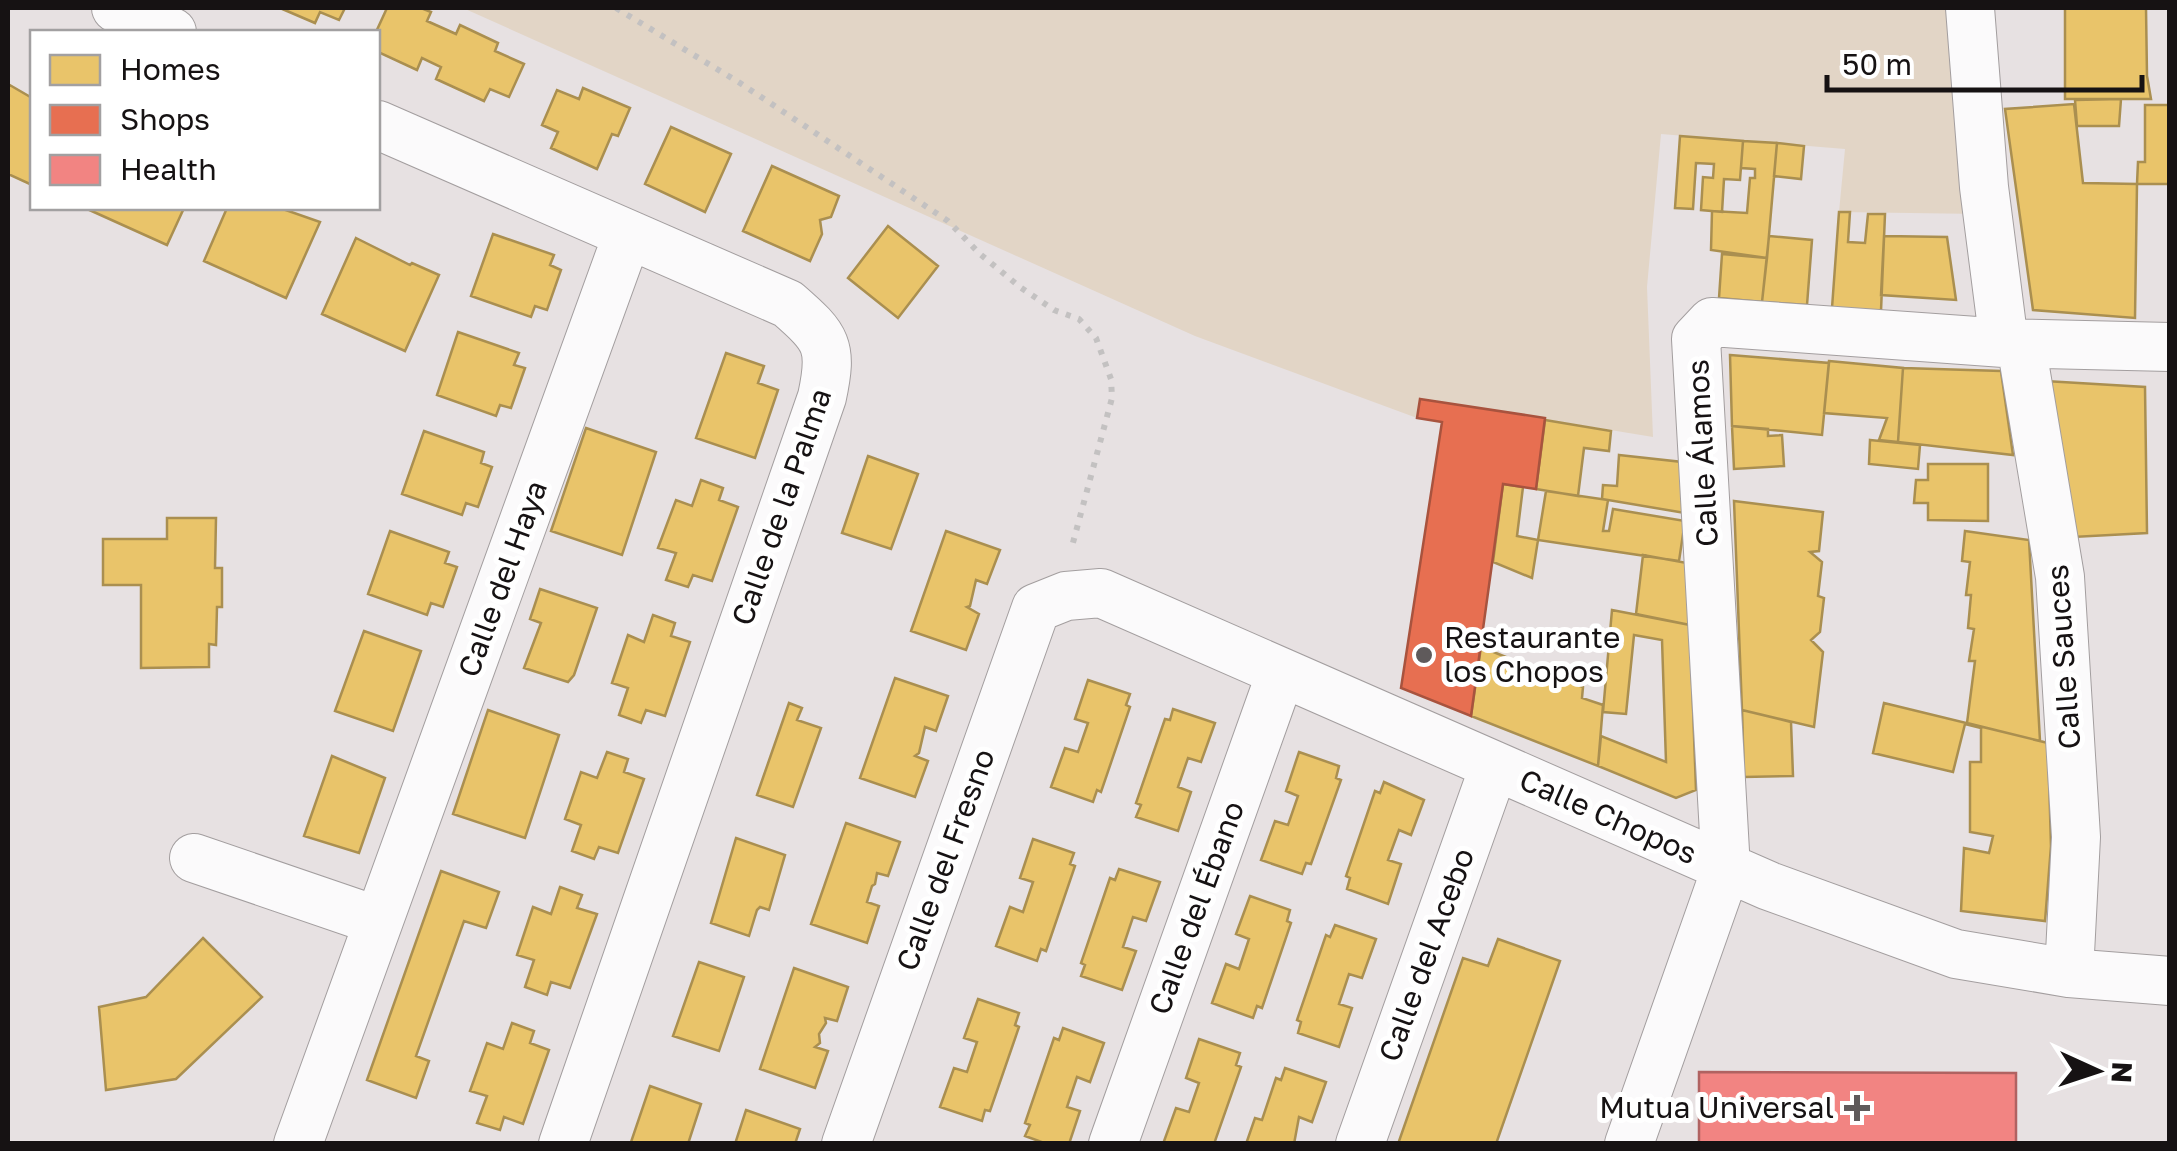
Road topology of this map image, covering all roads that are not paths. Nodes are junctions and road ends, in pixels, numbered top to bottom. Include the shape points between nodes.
1 (116, 8) edge
2 (1970, 8) edge
3 (167, 30) edge
4 (380, 125) edge
5 (626, 236) junction
6 (2012, 343) junction
7 (2170, 347) edge
8 (1066, 596) joint
9 (1282, 673) junction
10 (1494, 767) junction
11 (194, 858) dead end
12 (1726, 869) junction
13 (378, 921) junction
14 (2068, 973) junction
15 (2170, 981) edge
16 (860, 1140) edge
17 (298, 1144) edge
18 (562, 1144) edge
19 (1114, 1144) edge
20 (1360, 1144) edge
21 (1629, 1144) edge

1 - 3 street
2 - 6 street, Calle Sauces via 1984,187
4 - 5 street, Calle de la Palma
5 - 13 street, Calle del Haya
5 - 18 street, Calle de la Palma via 788,304 815,328 830,359
6 - 7 street, Calle Álamos
6 - 12 street, Calle Álamos via 1712,322 1696,339
6 - 14 street, Calle Sauces via 2060,576 2076,837
8 - 9 street, Calle Chopos via 1102,593
8 - 16 street, Calle del Fresno via 1036,608
9 - 10 street, Calle Chopos
9 - 19 street, Calle del Ébano
10 - 12 street, Calle Chopos
10 - 20 street, Calle del Acebo
11 - 13 street
12 - 14 street, Calle Chopos via 1956,954
12 - 21 street
13 - 17 street, Calle del Haya
14 - 15 street, Calle Chopos

